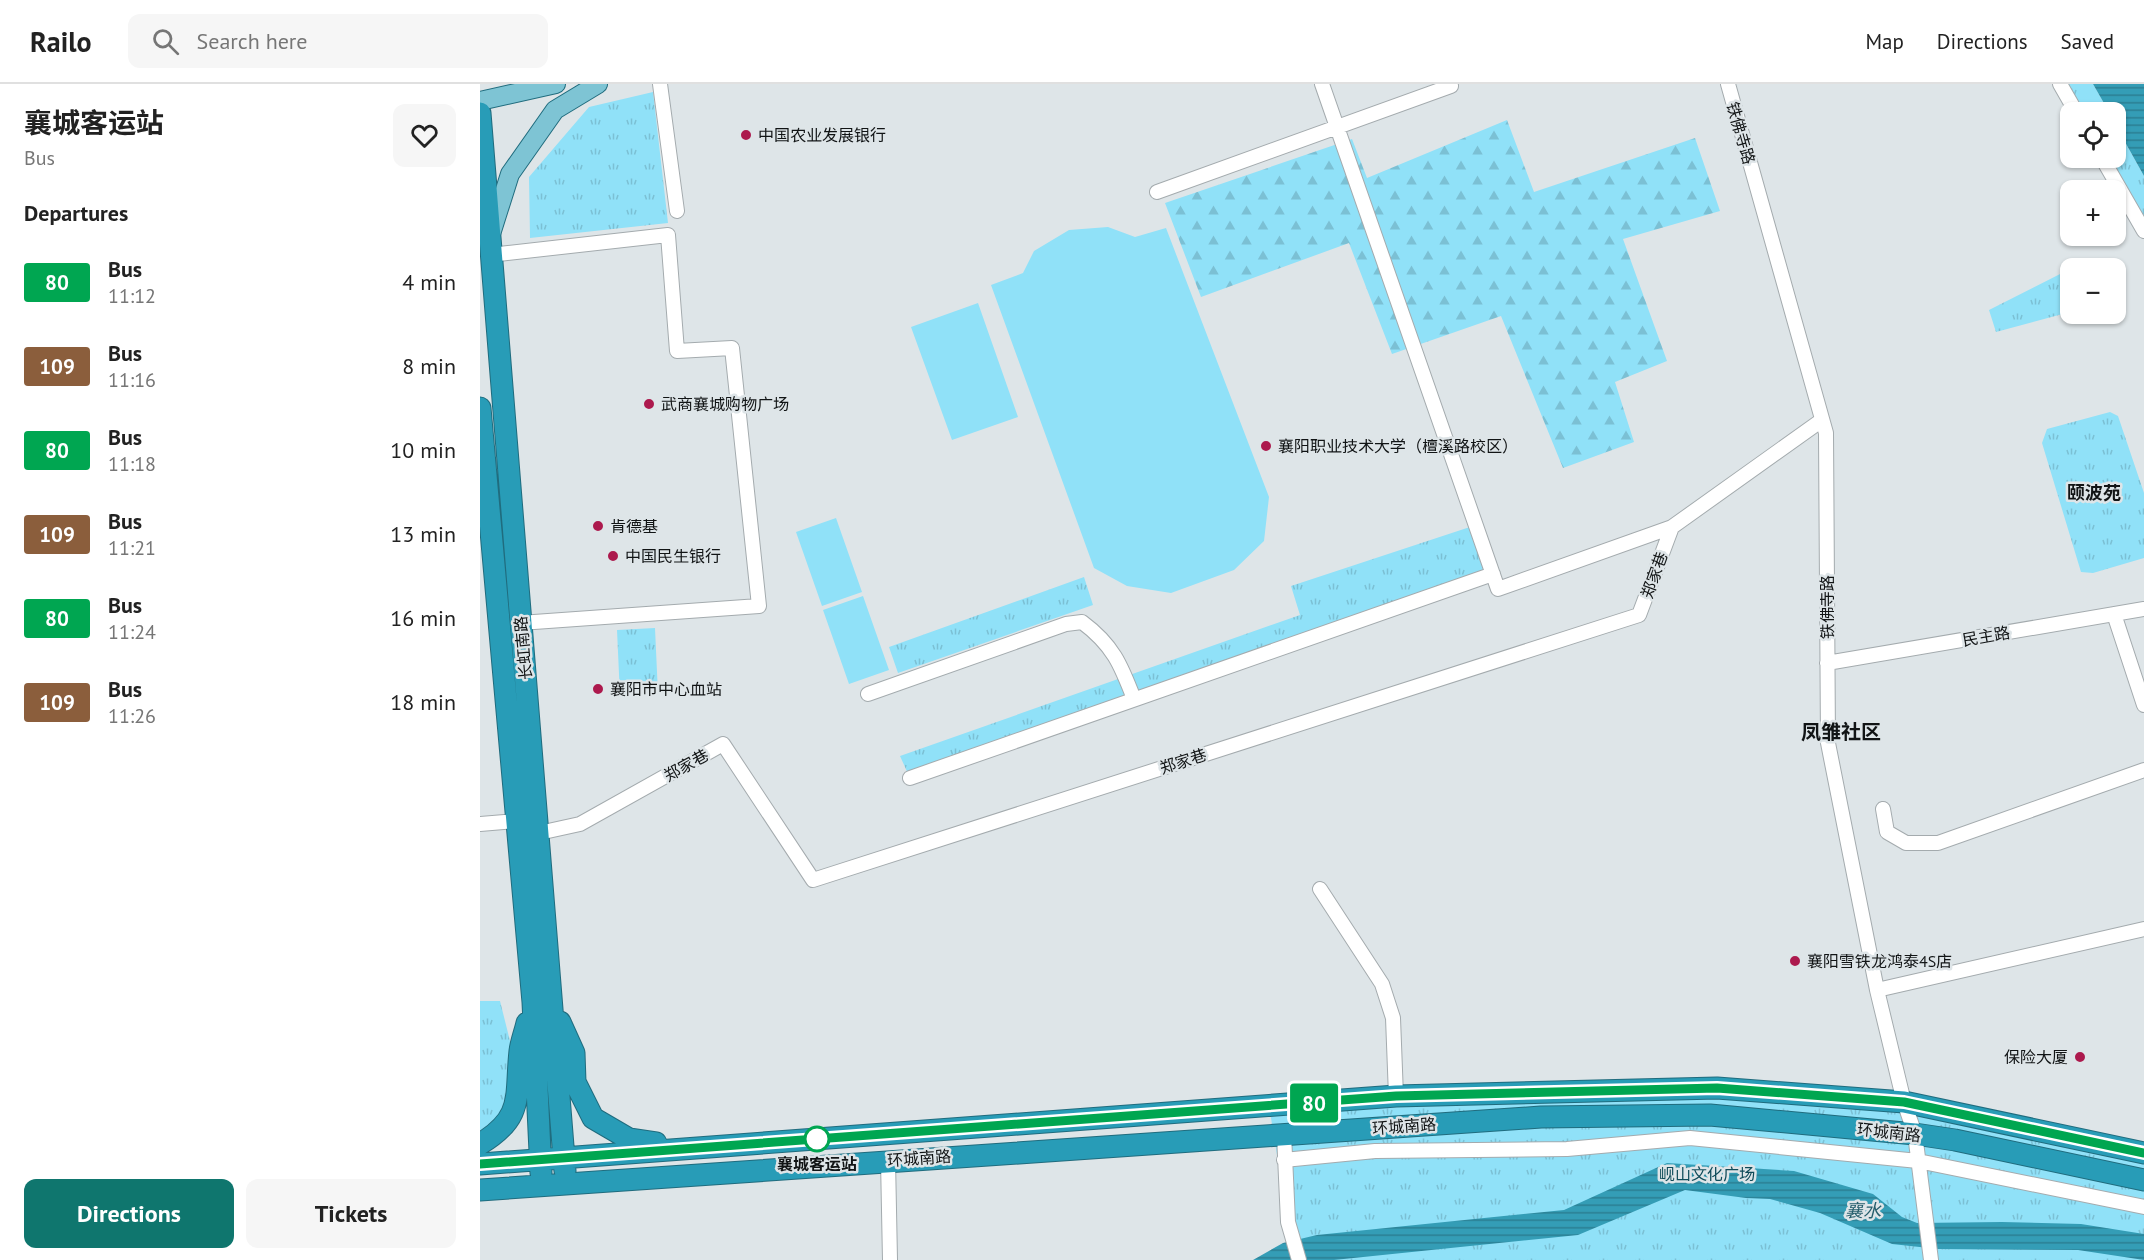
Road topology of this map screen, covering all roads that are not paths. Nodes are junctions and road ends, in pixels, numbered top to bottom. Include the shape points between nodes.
1 (556, 84) edge
2 (598, 84) edge
3 (660, 84) edge
4 (1322, 84) edge
5 (1728, 84) edge
6 (2060, 84) edge
7 (1452, 86) dead end
8 (480, 101) edge
9 (2070, 102) edge
10 (480, 113) edge
11 (1337, 127) junction
12 (2108, 168) edge
13 (1157, 192) dead end
14 (677, 211) dead end
15 (2144, 231) edge
16 (490, 248) junction
17 (480, 408) edge
18 (1822, 420) junction
19 (483, 480) edge
20 (1672, 527) junction
21 (1493, 574) junction
22 (2144, 609) edge
23 (2114, 614) junction
24 (520, 622) junction
25 (1827, 663) junction
26 (868, 694) dead end
27 (1134, 699) junction
28 (2144, 705) edge
29 (2144, 770) edge
30 (909, 778) dead end
31 (1883, 809) dead end
32 (517, 821) junction
33 (480, 824) edge
34 (539, 833) junction
35 (1320, 889) dead end
36 (2144, 929) edge
37 (1877, 990) junction
38 (543, 1004) junction
39 (1396, 1096) junction
40 (1904, 1102) junction
41 (504, 1125) junction
42 (1284, 1134) junction
43 (1915, 1134) junction
44 (480, 1135) edge
45 (480, 1144) edge
46 (689, 1149) junction
47 (2144, 1153) edge
48 (564, 1157) junction
49 (541, 1160) junction
50 (888, 1161) junction
51 (1284, 1161) junction
52 (1918, 1161) junction
53 (480, 1164) edge
54 (2144, 1180) edge
55 (566, 1184) junction
56 (542, 1186) junction
57 (480, 1190) edge
58 (2144, 1207) edge
59 (890, 1260) edge
60 (1299, 1260) edge
61 (1931, 1260) edge

1 - 8 main road
2 - 16 main road via 555,110 510,174
3 - 14 street
4 - 11 street
5 - 18 street, 铁佛寺路
6 - 9 street
7 - 11 street
10 - 16 highway, 长虹南路
11 - 13 street
11 - 21 street
12 - 15 street
16 - 24 highway, 长虹南路
16 - 24 street via 668,235 677,351 732,348 759,606
17 - 19 highway, 长虹南路
18 - 20 street
18 - 25 street, 铁佛寺路 via 1826,433
19 - 32 highway, 长虹南路
20 - 21 street via 1498,589
20 - 34 street, 郑家巷 via 1639,615 813,880 723,744 580,824
21 - 27 street
22 - 23 street, 民主路
23 - 25 street, 民主路
23 - 28 street
24 - 34 highway, 长虹南路
25 - 37 street, 铁佛寺路 via 1828,743
26 - 27 street via 1066,624 1082,622 1118,657
27 - 30 street
29 - 31 street via 1938,843 1906,843 1887,832
32 - 33 street
32 - 38 highway, 长虹南路
34 - 38 highway, 长虹南路
35 - 39 street via 1382,984 1393,1018
36 - 37 street
37 - 40 street, 铁佛寺路
38 - 41 highway via 520,1051 520,1081 513,1114
38 - 46 highway via 574,1053 575,1082 593,1118 629,1139
38 - 48 highway, 长虹南路
38 - 49 highway, 长虹南路
39 - 40 highway, 环城南路 via 1717,1088
39 - 46 highway, 环城南路
40 - 43 street, 铁佛寺路
40 - 47 highway, 环城南路
41 - 44 street
41 - 45 highway
42 - 43 highway, 环城南路 via 1541,1117 1710,1115
42 - 50 highway, 环城南路
42 - 51 street
43 - 52 street, 铁佛寺路
43 - 54 highway, 环城南路
46 - 48 highway, 环城南路
48 - 49 highway, 环城南路
48 - 55 highway, 长虹南路
49 - 53 highway, 环城南路
49 - 56 highway, 长虹南路
50 - 55 highway, 环城南路
50 - 59 street
51 - 52 street via 1375,1151 1567,1149 1690,1138
51 - 60 street via 1288,1222
52 - 58 street
52 - 61 street, 铁佛寺路
55 - 56 highway, 环城南路
56 - 57 highway, 环城南路

